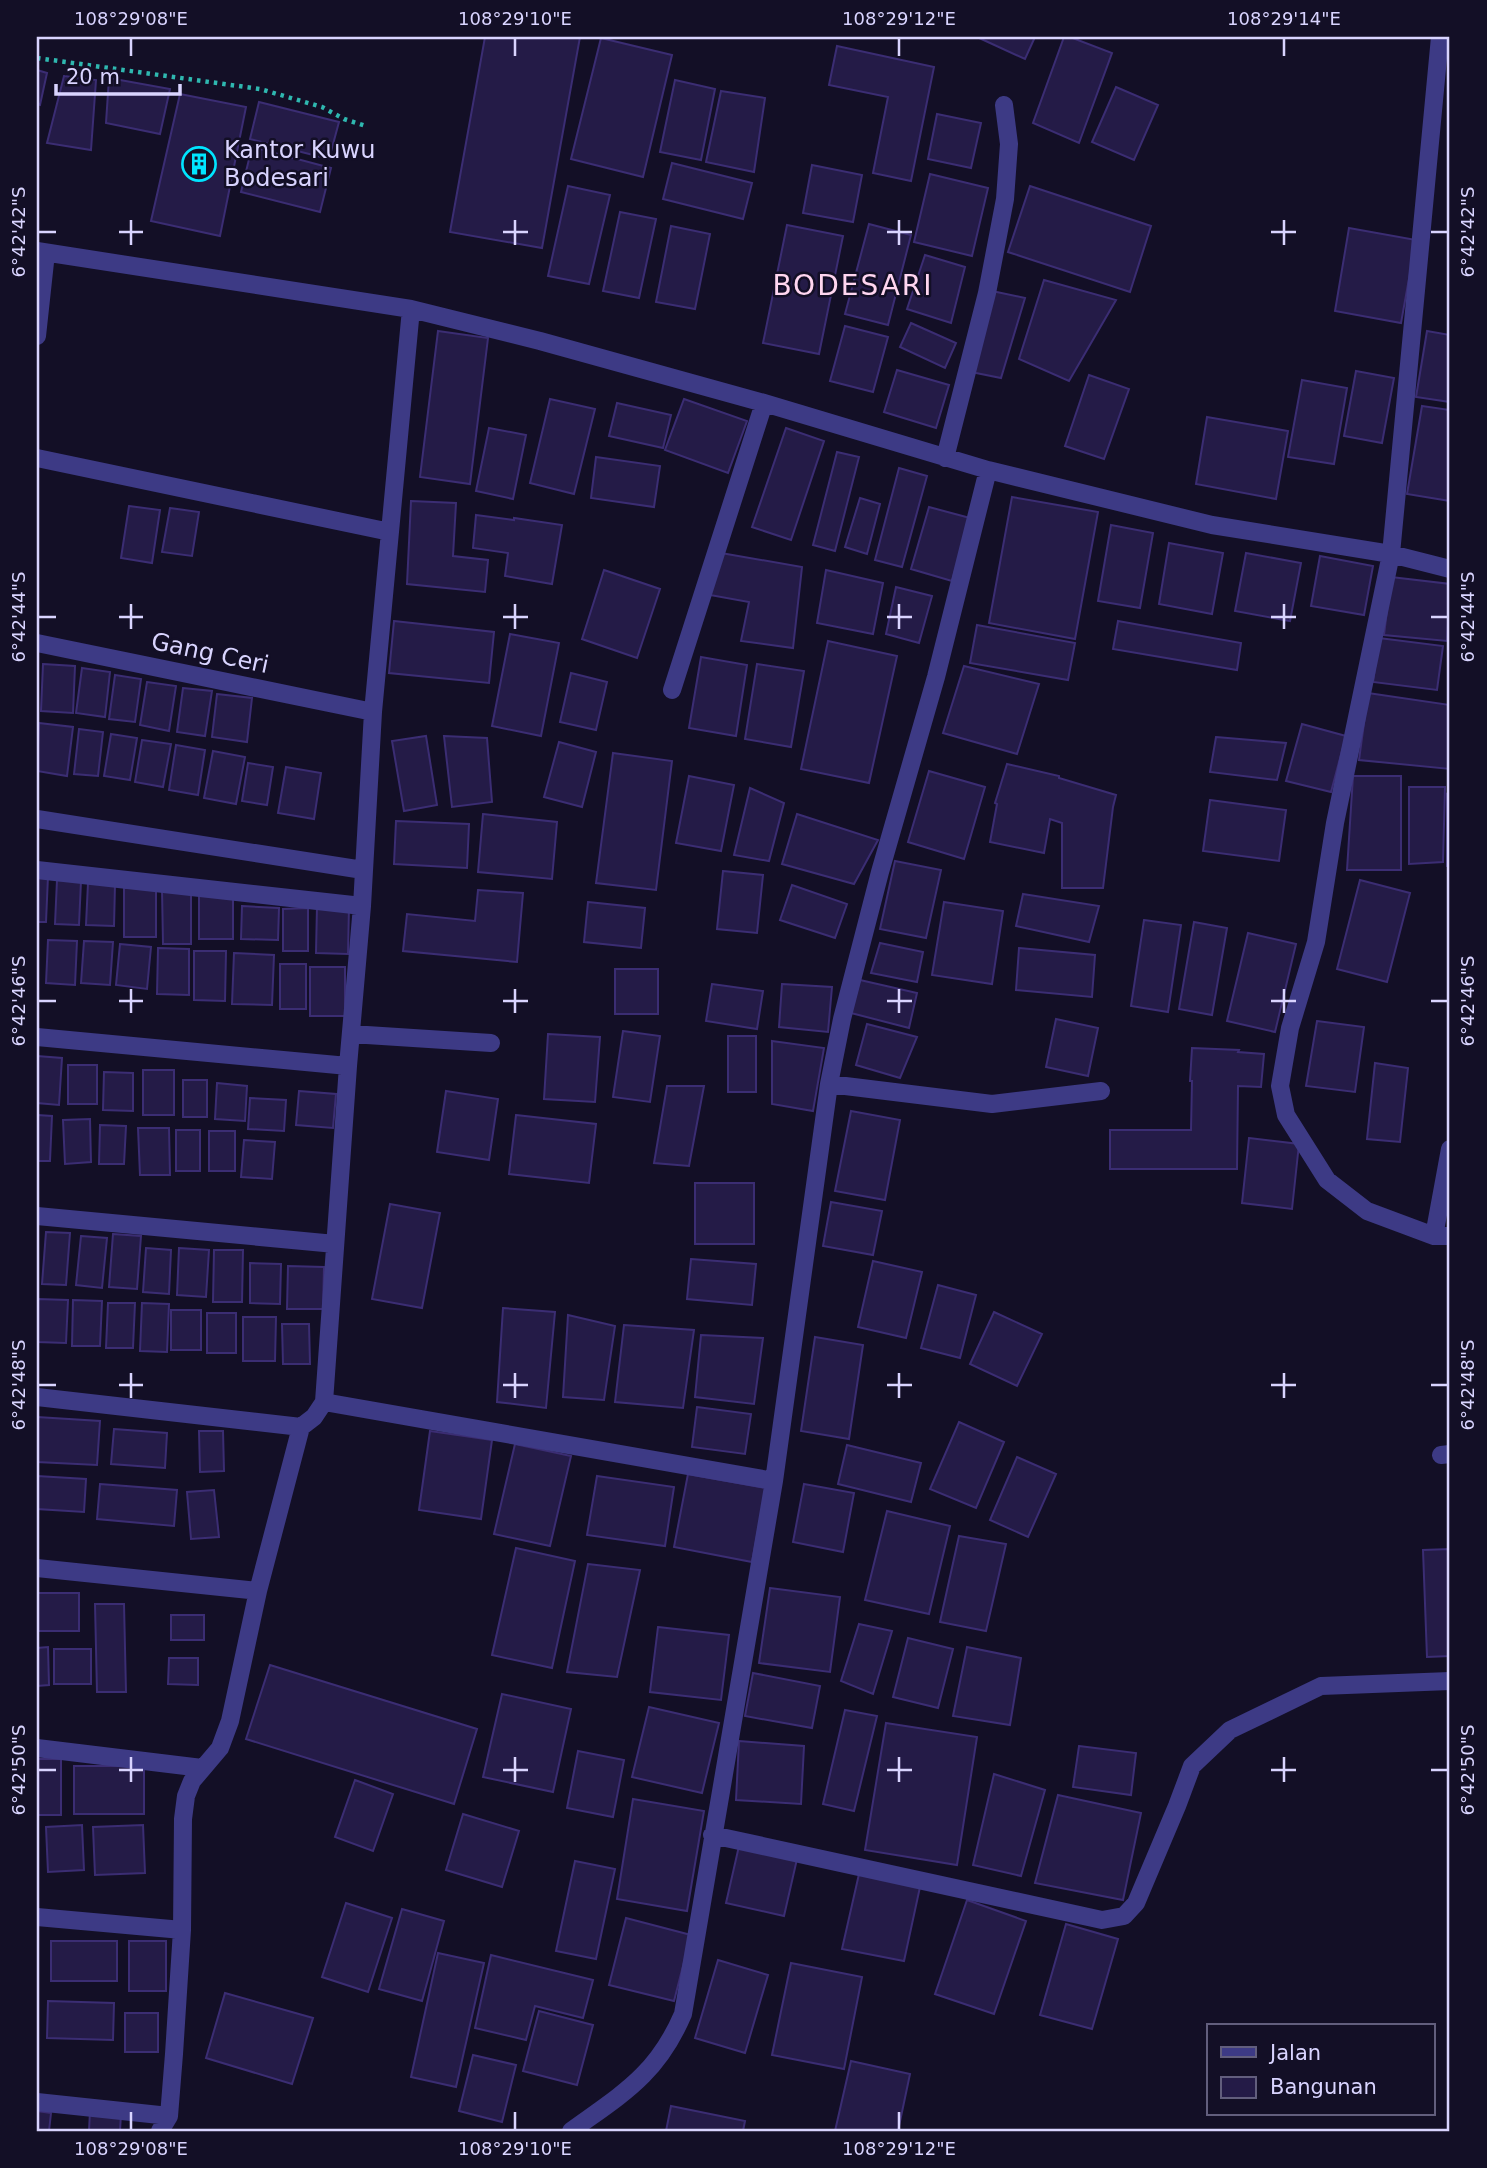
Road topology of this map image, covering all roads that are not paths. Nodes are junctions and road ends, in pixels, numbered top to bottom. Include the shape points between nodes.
1 (1440, 37) edge
2 (1004, 105) dead end
3 (41, 252) edge
4 (411, 309) junction
5 (37, 336) edge
6 (764, 403) junction
7 (37, 458) edge
8 (945, 458) junction
9 (988, 470) junction
10 (390, 532) junction
11 (1391, 554) junction
12 (1450, 569) edge
13 (37, 643) edge
14 (672, 690) dead end
15 (373, 712) junction
16 (37, 819) edge
17 (37, 870) edge
18 (363, 870) junction
19 (362, 906) junction
20 (351, 1034) junction
21 (37, 1037) edge
22 (491, 1043) dead end
23 (348, 1066) junction
24 (829, 1084) junction
25 (1101, 1091) dead end
26 (1450, 1149) edge
27 (37, 1216) edge
28 (1442, 1236) edge
29 (335, 1244) junction
30 (37, 1397) edge
31 (324, 1402) junction
32 (301, 1427) junction
33 (774, 1480) junction
34 (37, 1567) edge
35 (258, 1591) junction
36 (1450, 1681) edge
37 (37, 1748) edge
38 (202, 1768) junction
39 (712, 1835) junction
40 (37, 1917) edge
41 (182, 1930) junction
42 (37, 2102) edge
43 (165, 2123) edge
44 (571, 2131) edge

1 - 11 street
2 - 8 street via 1009,144 1005,199 987,293
3 - 4 street
3 - 5 street
4 - 6 street
4 - 10 street
6 - 8 street
6 - 14 street
7 - 10 street
8 - 9 street
9 - 11 street via 1212,524
9 - 24 street via 936,677 876,885
10 - 15 street
11 - 12 street
11 - 28 street via 1335,823 1316,942 1290,1028 1280,1086 1286,1115 1327,1180 1367,1212
13 - 15 street, Gang Ceri
15 - 18 street
16 - 18 street
17 - 19 street
18 - 19 street
19 - 20 street
20 - 22 street
20 - 23 street
21 - 23 street
23 - 29 street
24 - 25 street via 992,1104
24 - 33 street
26 - 28 street
27 - 29 street
29 - 31 street
30 - 32 street
31 - 32 street
31 - 33 street
32 - 35 street
33 - 39 street
34 - 35 street
35 - 38 street via 230,1721 220,1748
36 - 39 street via 1321,1686 1230,1730 1192,1766 1136,1903 1125,1916 1102,1920
37 - 38 street
38 - 41 street via 186,1796 183,1819
39 - 44 street via 682,2014 671,2042 638,2082
40 - 41 street
41 - 43 street
42 - 43 street

